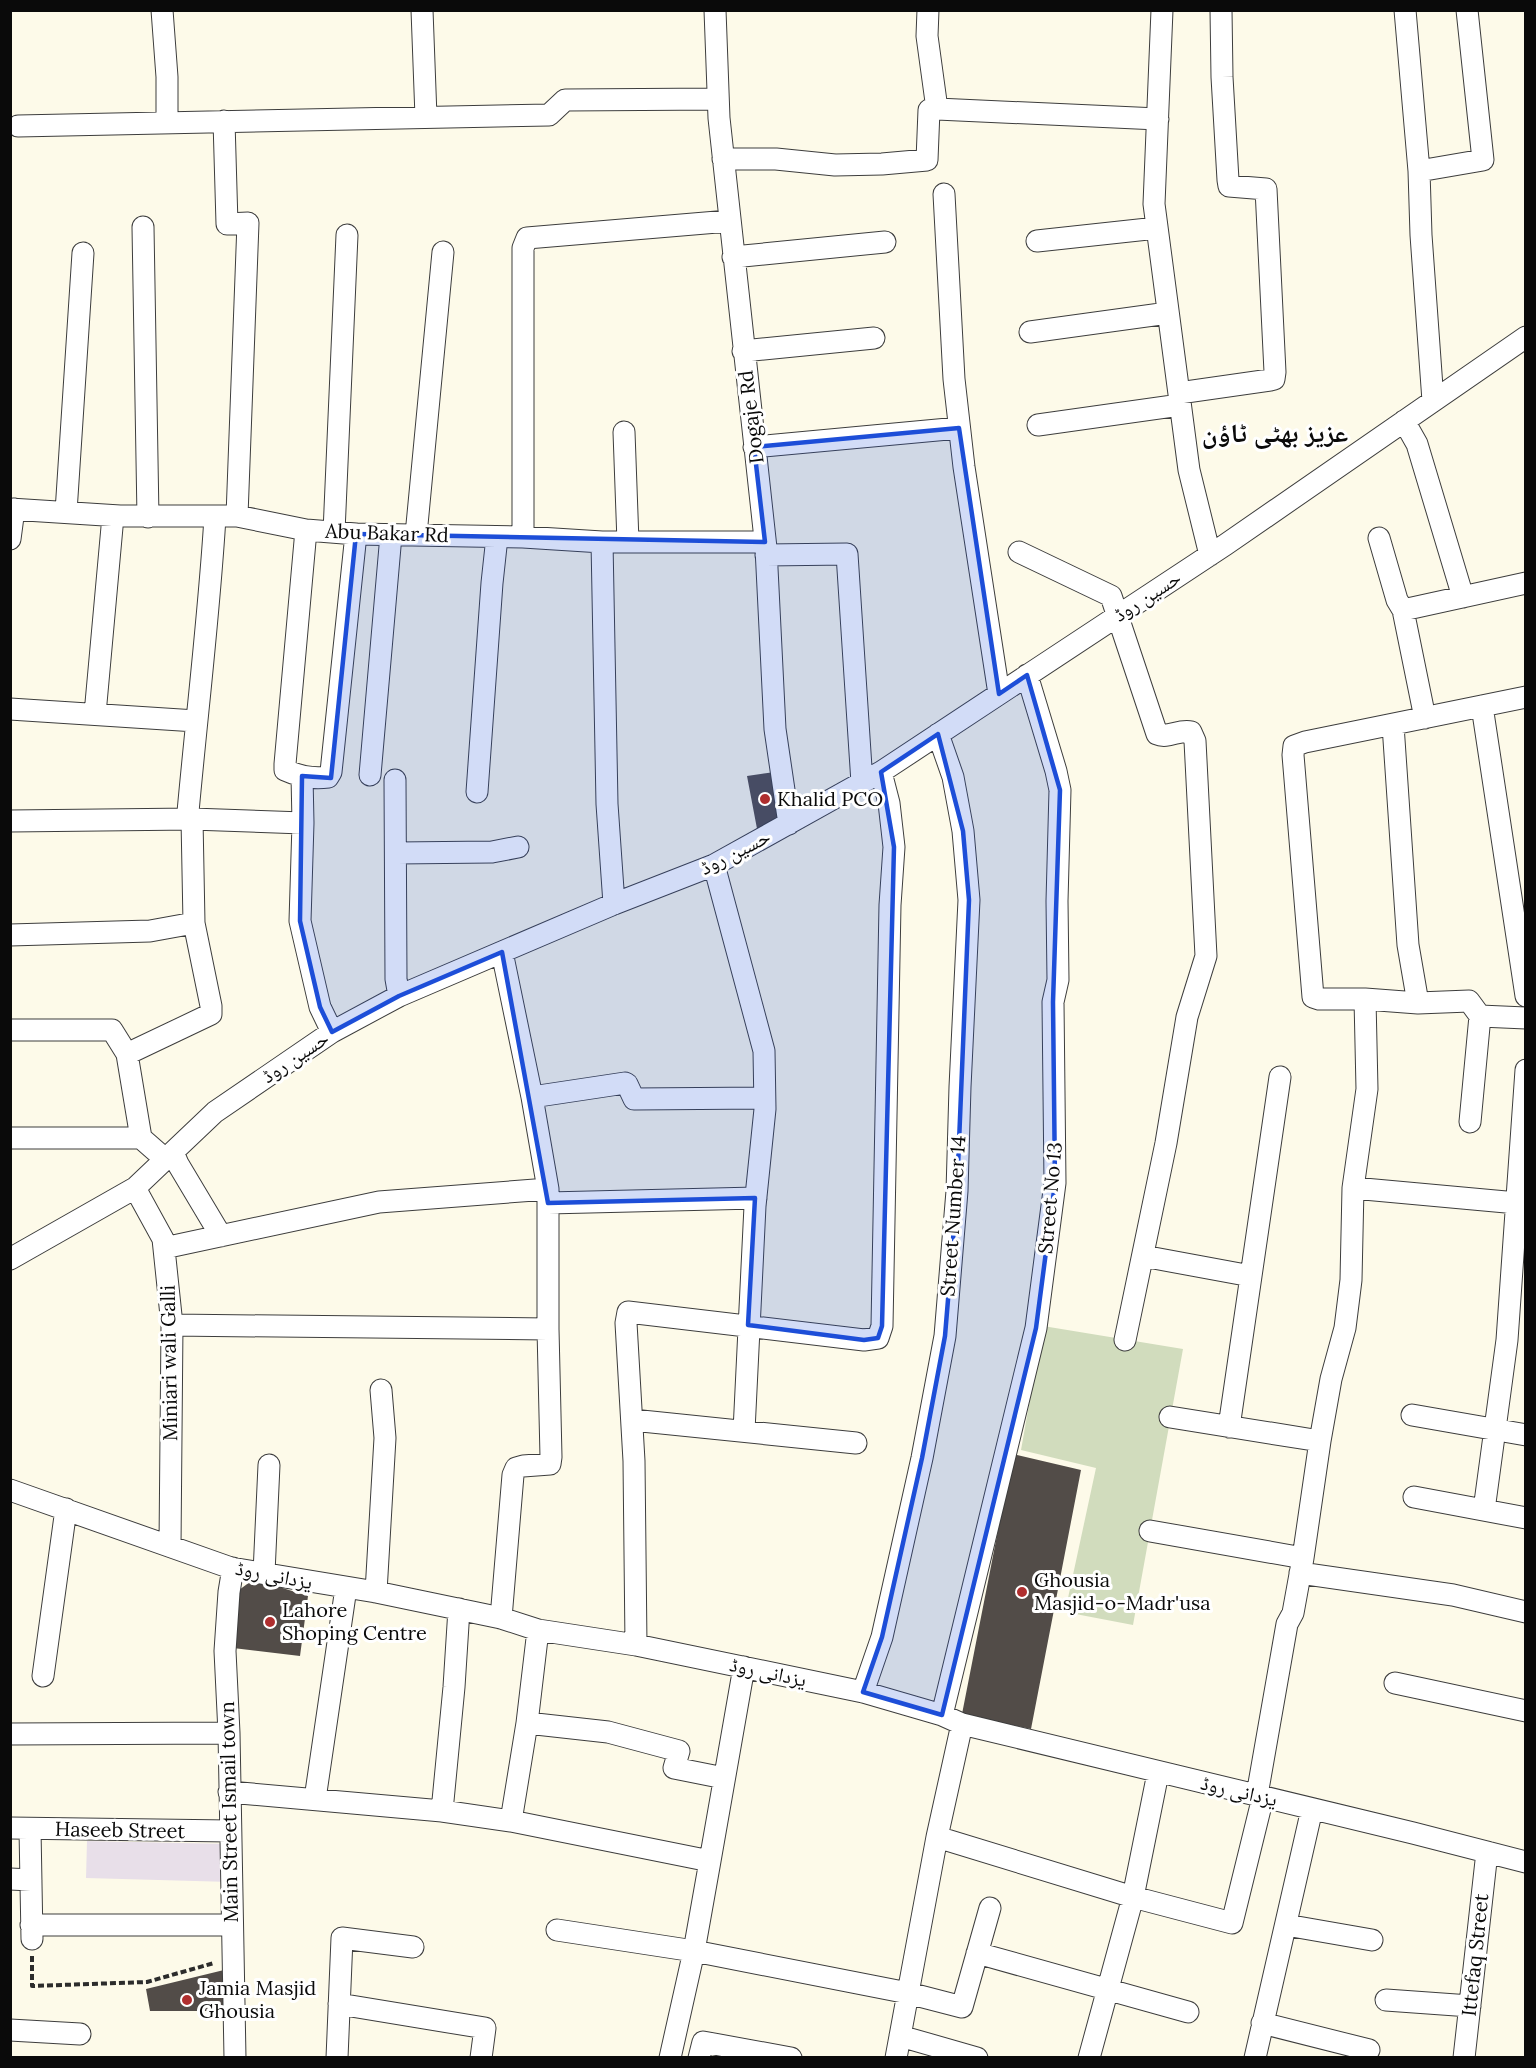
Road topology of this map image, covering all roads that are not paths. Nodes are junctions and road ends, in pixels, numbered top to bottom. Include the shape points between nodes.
1 (162, 10) edge
2 (422, 10) edge
3 (715, 10) edge
4 (928, 10) edge
5 (1162, 10) edge
6 (1221, 10) edge
7 (1405, 10) edge
8 (1467, 10) edge
9 (718, 99) junction
10 (937, 109) junction
11 (426, 117) junction
12 (1158, 120) junction
13 (224, 121) junction
14 (167, 122) junction
15 (18, 126) dead end
16 (723, 159) junction
17 (1419, 171) junction
18 (944, 194) dead end
19 (729, 221) junction
20 (143, 227) dead end
21 (1157, 228) junction
22 (347, 235) dead end
23 (1038, 241) dead end
24 (885, 242) dead end
25 (443, 252) dead end
26 (83, 253) dead end
27 (733, 257) junction
28 (1168, 313) junction
29 (1030, 332) dead end
30 (1526, 337) edge
31 (874, 338) dead end
32 (743, 351) junction
33 (1179, 399) junction
34 (1433, 401) junction
35 (1404, 421) junction
36 (1038, 425) dead end
37 (959, 428) junction
38 (624, 432) dead end
39 (754, 447) junction
40 (12, 509) edge
41 (66, 512) junction
42 (113, 516) junction
43 (148, 516) junction
44 (237, 516) junction
45 (215, 517) junction
46 (306, 530) junction
47 (334, 532) junction
48 (356, 534) junction
49 (391, 535) junction
50 (416, 535) junction
51 (497, 537) junction
52 (523, 537) junction
53 (1379, 538) dead end
54 (10, 539) edge
55 (602, 542) junction
56 (628, 542) junction
57 (765, 548) junction
58 (1019, 552) dead end
59 (1210, 555) junction
60 (1525, 586) edge
61 (1463, 597) junction
62 (1403, 610) junction
63 (1119, 615) junction
64 (1027, 675) junction
65 (999, 694) junction
66 (1526, 698) edge
67 (1482, 706) junction
68 (10, 709) edge
69 (95, 714) junction
70 (1425, 718) junction
71 (196, 722) junction
72 (1393, 725) junction
73 (938, 734) junction
74 (881, 772) junction
75 (370, 775) dead end
76 (302, 776) junction
77 (395, 780) dead end
78 (862, 783) junction
79 (477, 792) dead end
80 (192, 819) junction
81 (10, 821) edge
82 (303, 823) junction
83 (789, 824) junction
84 (518, 847) dead end
85 (397, 853) junction
86 (714, 865) junction
87 (614, 904) junction
88 (194, 923) junction
89 (10, 935) edge
90 (502, 952) junction
91 (399, 996) junction
92 (1526, 996) edge
93 (1365, 999) junction
94 (1418, 1003) junction
95 (1480, 1016) junction
96 (1526, 1018) edge
97 (10, 1030) edge
98 (332, 1032) junction
99 (127, 1054) junction
100 (1526, 1070) edge
101 (1280, 1077) dead end
102 (532, 1097) junction
103 (764, 1098) junction
104 (1470, 1122) dead end
105 (10, 1138) edge
106 (141, 1138) junction
107 (169, 1155) junction
108 (135, 1188) junction
109 (1353, 1188) junction
110 (548, 1196) junction
111 (756, 1198) junction
112 (1517, 1203) junction
113 (221, 1236) junction
114 (164, 1248) junction
115 (1143, 1256) junction
116 (10, 1259) edge
117 (1251, 1276) junction
118 (172, 1325) junction
119 (748, 1325) junction
120 (548, 1329) junction
121 (1125, 1340) dead end
122 (381, 1390) dead end
123 (1412, 1415) dead end
124 (1170, 1418) dead end
125 (632, 1419) junction
126 (1229, 1427) junction
127 (1495, 1430) junction
128 (744, 1431) junction
129 (1526, 1435) edge
130 (1320, 1441) junction
131 (855, 1443) dead end
132 (269, 1465) dead end
133 (10, 1490) edge
134 (1414, 1497) dead end
135 (66, 1509) junction
136 (1484, 1510) junction
137 (1526, 1518) edge
138 (1150, 1531) dead end
139 (170, 1546) junction
140 (1302, 1566) junction
141 (233, 1568) junction
142 (264, 1573) junction
143 (346, 1588) junction
144 (376, 1592) junction
145 (459, 1609) junction
146 (1526, 1612) edge
147 (501, 1618) junction
148 (538, 1630) junction
149 (636, 1645) junction
150 (744, 1667) junction
151 (43, 1676) dead end
152 (1395, 1683) dead end
153 (863, 1692) junction
154 (1526, 1711) edge
155 (942, 1715) junction
156 (527, 1723) junction
157 (962, 1724) junction
158 (229, 1733) junction
159 (10, 1734) edge
160 (1158, 1773) junction
161 (724, 1778) junction
162 (229, 1792) junction
163 (1260, 1796) junction
164 (315, 1799) junction
165 (1312, 1809) junction
166 (442, 1811) junction
167 (511, 1821) junction
168 (20, 1828) edge
169 (230, 1832) junction
170 (937, 1837) junction
171 (1486, 1852) junction
172 (710, 1860) junction
173 (1526, 1862) edge
174 (21, 1879) edge
175 (1133, 1897) junction
176 (990, 1908) dead end
177 (231, 1925) junction
178 (1286, 1925) junction
179 (557, 1930) dead end
180 (1372, 1940) dead end
181 (413, 1947) dead end
182 (694, 1951) junction
183 (977, 1953) junction
184 (1107, 1988) junction
185 (908, 1993) junction
186 (1386, 2000) dead end
187 (339, 2004) junction
188 (1470, 2006) junction
189 (1188, 2012) dead end
190 (1262, 2023) junction
191 (10, 2030) edge
192 (80, 2034) dead end
193 (900, 2036) junction
194 (1369, 2050) dead end
195 (676, 2056) edge
196 (235, 2058) edge
197 (337, 2058) edge
198 (481, 2058) edge
199 (699, 2058) edge
200 (791, 2058) edge
201 (896, 2058) edge
202 (976, 2058) edge
203 (1089, 2058) edge
204 (1255, 2058) edge
205 (1464, 2058) edge

1 - 14 street
2 - 11 street
3 - 9 street, Dogaje Rd
4 - 10 street via 927,36
5 - 12 street
6 - 33 street via 1228,180 1229,186 1266,189 1275,372 1274,379
7 - 17 street
8 - 17 street via 1483,160
9 - 11 street via 565,100 549,115
9 - 16 street, Dogaje Rd
10 - 12 street
10 - 16 street via 928,110 927,160 835,165
11 - 13 street
12 - 21 street via 1154,204
13 - 14 street
13 - 44 street via 227,224 248,224
14 - 15 street
16 - 19 street, Dogaje Rd
17 - 34 street
18 - 37 street
19 - 27 street, Dogaje Rd
19 - 52 street via 526,238
20 - 43 street
21 - 23 street
21 - 28 street
22 - 47 street
24 - 27 street
25 - 50 street
26 - 41 street
27 - 32 street, Dogaje Rd
28 - 29 street
28 - 33 street
30 - 34 street, حسین روڈ
31 - 32 street
32 - 39 street, Dogaje Rd
33 - 36 street
33 - 59 street via 1189,470
34 - 35 street, حسین روڈ
35 - 59 street, حسین روڈ
35 - 61 street via 1417,444
37 - 39 street
37 - 65 street
38 - 56 street
39 - 57 street, Dogaje Rd
40 - 41 street, Abu Bakar Rd
40 - 54 street
41 - 42 street, Abu Bakar Rd
42 - 43 street, Abu Bakar Rd
42 - 69 street
43 - 45 street, Abu Bakar Rd
44 - 45 street, Abu Bakar Rd
44 - 46 street, Abu Bakar Rd
45 - 71 street via 211,594
46 - 47 street, Abu Bakar Rd
46 - 76 street via 285,764 285,770
47 - 48 street, Abu Bakar Rd
48 - 49 street, Abu Bakar Rd
48 - 76 street via 331,772 323,778
49 - 50 street, Abu Bakar Rd
49 - 75 street
50 - 51 street, Abu Bakar Rd
51 - 52 street, Abu Bakar Rd
51 - 79 street
52 - 55 street, Abu Bakar Rd
53 - 62 street
55 - 56 street, Abu Bakar Rd
55 - 87 street via 607,804
56 - 57 street, Abu Bakar Rd
57 - 78 street, Abu Bakar Rd via 847,554
57 - 83 street, Dogaje Rd via 775,729
58 - 63 street via 1107,592
59 - 63 street, حسین روڈ
60 - 61 street
61 - 62 street
62 - 70 street
63 - 64 street, حسین روڈ
63 - 115 street via 1157,734 1191,732 1195,741 1206,956 1187,1017
64 - 65 street, حسین روڈ
64 - 155 street, Street No 13 via 1060,790 1058,980 1053,1002 1055,1183 1036,1328
65 - 73 street, حسین روڈ
66 - 67 street
67 - 70 street
67 - 92 street
68 - 69 street
69 - 71 street
70 - 72 street
71 - 80 street via 188,812
72 - 93 street via 1305,742 1294,746 1293,755 1313,997
72 - 94 street via 1408,945
73 - 74 street, حسین روڈ
73 - 153 street, Street Number 14 via 953,777 969,900 957,1191 943,1347 882,1637
74 - 78 street, حسین روڈ
74 - 119 street via 894,847 889,917 882,1326 878,1338 864,1340
76 - 82 street
77 - 85 street
78 - 83 street, حسین روڈ
80 - 81 street
80 - 82 street
80 - 88 street
82 - 98 street via 300,921 320,1006
83 - 86 street, حسین روڈ
84 - 85 street via 492,852
85 - 91 street
86 - 87 street, حسین روڈ
86 - 103 street via 764,1051
87 - 90 street, حسین روڈ
88 - 89 street via 150,931
88 - 99 street via 210,1014
90 - 91 street, حسین روڈ
90 - 102 street
91 - 98 street, حسین روڈ
93 - 94 street
93 - 109 street via 1367,1089
94 - 95 street via 1469,1001
95 - 96 street
95 - 104 street
97 - 99 street via 112,1030
98 - 107 street, حسین روڈ via 215,1112
99 - 106 street
100 - 112 street
101 - 117 street
102 - 103 street via 625,1083 634,1099
102 - 110 street
103 - 111 street
105 - 106 street
106 - 107 street
107 - 108 street, حسین روڈ
107 - 113 street
108 - 114 street, Miniari wali Galli via 164,1239
108 - 116 street, حسین روڈ
109 - 112 street
109 - 130 street via 1346,1328 1331,1379
110 - 111 street
110 - 113 street via 380,1202
110 - 120 street
111 - 119 street
112 - 127 street via 1507,1340
113 - 114 street
114 - 118 street, Miniari wali Galli
115 - 117 street
115 - 121 street
117 - 126 street
118 - 120 street
118 - 139 street, Miniari wali Galli
119 - 125 street via 628,1312
119 - 128 street
120 - 147 street via 550,1464 516,1468 513,1476
122 - 144 street via 385,1438
123 - 127 street
124 - 126 street
125 - 128 street
125 - 149 street
126 - 130 street
127 - 129 street
127 - 136 street
128 - 131 street
130 - 140 street
132 - 142 street
133 - 135 street, یزدانی روڈ
134 - 136 street
135 - 139 street, یزدانی روڈ
135 - 151 street
136 - 137 street
138 - 140 street
139 - 141 street, یزدانی روڈ
140 - 146 street
140 - 163 street via 1293,1613 1287,1624
141 - 142 street, یزدانی روڈ
141 - 158 street, Main Street Ismail town via 225,1650
142 - 143 street, یزدانی روڈ
143 - 144 street, یزدانی روڈ
143 - 164 street
144 - 145 street, یزدانی روڈ
145 - 147 street, یزدانی روڈ
145 - 166 street
147 - 148 street, یزدانی روڈ
148 - 149 street, یزدانی روڈ
148 - 156 street
149 - 150 street, یزدانی روڈ
150 - 153 street, یزدانی روڈ
150 - 161 street
152 - 154 street
153 - 155 street, یزدانی روڈ
155 - 157 street, یزدانی روڈ
156 - 161 street via 608,1732 679,1751 674,1768
156 - 167 street
157 - 160 street, یزدانی روڈ
157 - 170 street
158 - 159 street
158 - 162 street, Main Street Ismail town
160 - 163 street, یزدانی روڈ
160 - 175 street
161 - 172 street
162 - 164 street
162 - 169 street, Main Street Ismail town
163 - 165 street, یزدانی روڈ
163 - 175 street via 1232,1923
164 - 166 street
165 - 171 street, یزدانی روڈ
165 - 178 street
166 - 167 street
167 - 172 street
168 - 169 street, Haseeb Street
168 - 174 street
169 - 177 street, Main Street Ismail town
170 - 175 street
170 - 185 street
171 - 173 street, یزدانی روڈ
171 - 188 street, Ittefaq Street
172 - 182 street
174 - 177 street via 32,1932
175 - 184 street
176 - 183 street
177 - 196 street, Main Street Ismail town
178 - 180 street
178 - 190 street
179 - 182 street
181 - 187 street via 342,1938
182 - 185 street
182 - 195 street
183 - 184 street
183 - 185 street via 962,2007
184 - 189 street
184 - 203 street
185 - 193 street
186 - 188 street
187 - 197 street
187 - 198 street via 485,2028
188 - 205 street, Ittefaq Street
190 - 194 street
190 - 204 street
191 - 192 street
193 - 201 street
193 - 202 street
199 - 200 street via 703,2042

